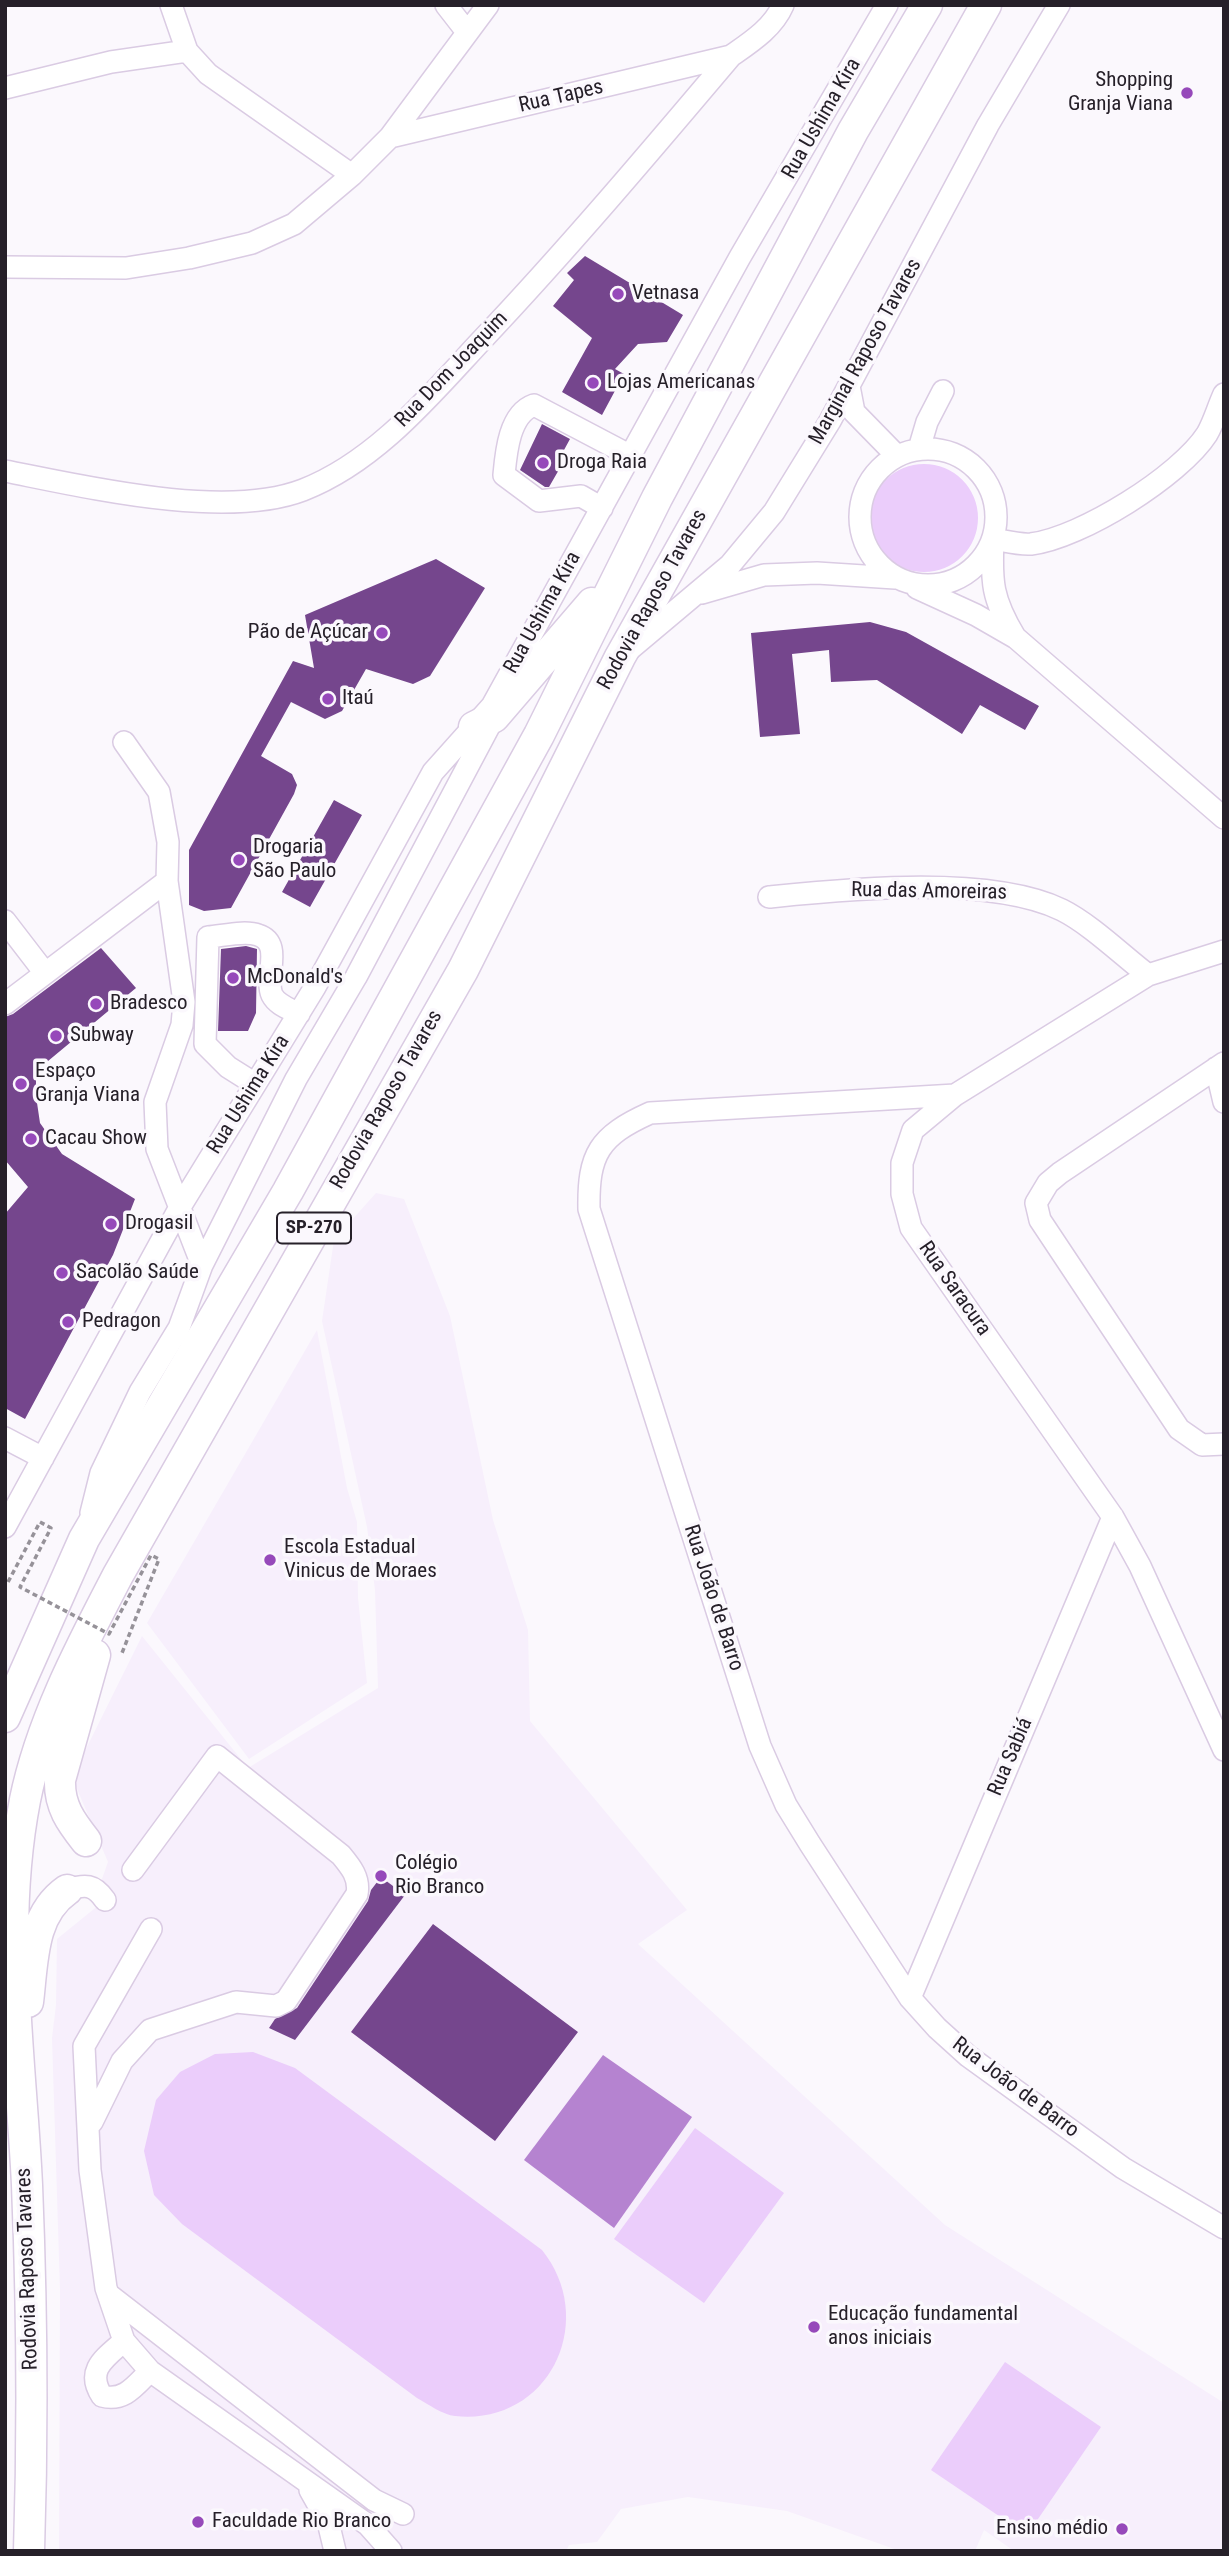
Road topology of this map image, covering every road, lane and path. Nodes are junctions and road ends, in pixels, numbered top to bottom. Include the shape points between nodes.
1 (171, 5) edge
2 (446, 5) edge
3 (488, 5) edge
4 (783, 5) edge
5 (887, 5) edge
6 (926, 5) edge
7 (986, 5) edge
8 (1059, 5) edge
9 (467, 32) junction
10 (187, 51) junction
11 (731, 56) junction
12 (5, 88) edge
13 (390, 136) junction
14 (352, 175) junction
15 (5, 267) edge
16 (849, 386) junction
17 (943, 391) dead end
18 (1224, 394) edge
19 (919, 449) junction
20 (631, 456) junction
21 (897, 456) junction
22 (5, 471) edge
23 (602, 508) junction
24 (993, 539) junction
25 (620, 571) junction
26 (898, 579) junction
27 (697, 595) junction
28 (1016, 638) junction
29 (620, 657) junction
30 (484, 722) junction
31 (124, 742) dead end
32 (1224, 818) edge
33 (167, 881) junction
34 (769, 897) dead end
35 (5, 921) edge
36 (1224, 951) edge
37 (45, 973) junction
38 (1148, 975) junction
39 (5, 1004) edge
40 (299, 1014) junction
41 (1220, 1065) edge
42 (255, 1083) junction
43 (955, 1095) junction
44 (1224, 1102) edge
45 (180, 1207) junction
46 (202, 1265) junction
47 (5, 1438) edge
48 (1224, 1444) edge
49 (43, 1458) junction
50 (1112, 1517) junction
51 (5, 1527) edge
52 (84, 1539) junction
53 (118, 1575) junction
54 (8, 1582) dead end
55 (33, 1650) junction
56 (122, 1653) dead end
57 (5, 1672) edge
58 (5, 1717) edge
59 (1224, 1750) edge
60 (86, 1841) dead end
61 (133, 1870) dead end
62 (67, 1890) joint
63 (105, 1899) dead end
64 (151, 1929) dead end
65 (911, 1998) junction
66 (19, 2075) junction
67 (90, 2126) junction
68 (1224, 2228) edge
69 (108, 2294) junction
70 (124, 2341) junction
71 (150, 2371) junction
72 (304, 2482) junction
73 (403, 2514) dead end
74 (29, 2551) edge
75 (335, 2551) edge
76 (391, 2551) edge

1 - 10 street
2 - 9 street
3 - 9 street
4 - 11 street, Rua Dom Joaquim via 756,38
5 - 20 street, Rua Ushima Kira
6 - 25 highway, Rodovia Raposo Tavares / SP-270 via 853,131
7 - 29 highway, Rodovia Raposo Tavares / SP-270
8 - 16 street, Marginal Raposo Tavares via 988,125
9 - 13 street
10 - 12 street via 111,62
10 - 14 street via 208,74
11 - 13 street, Rua Tapes
11 - 22 street, Rua Dom Joaquim via 471,353 382,442 340,471 302,491 260,500 211,501 126,495
13 - 14 street
14 - 15 street via 294,224 252,243 126,268
16 - 21 street via 855,412
16 - 27 street, Marginal Raposo Tavares via 774,512 730,565
17 - 19 street
18 - 24 street via 1208,433 1190,455 1107,516 1065,535 1029,544
19 - 21 street
19 - 24 street via 942,450 964,458 981,473 997,516
20 - 23 street, Rua Ushima Kira
20 - 23 street via 534,405 526,408 511,431 504,475 539,501 581,496
21 - 26 street via 870,481 859,516 868,552
23 - 30 street, Rua Ushima Kira
24 - 26 street via 982,559 955,579 923,586
24 - 28 street via 994,597
25 - 30 highway
25 - 52 highway, Rodovia Raposo Tavares / SP-270 via 539,735 288,1191
26 - 27 street via 817,573 764,575
26 - 28 street
27 - 29 street, Marginal Raposo Tavares
28 - 32 street
29 - 53 highway, Rodovia Raposo Tavares / SP-270 via 463,970
30 - 40 street, Rua Ushima Kira via 433,772
30 - 46 street via 356,977 296,1079
31 - 33 street via 159,792 168,842
33 - 37 street
33 - 45 street via 184,1002 182,1025 155,1102 155,1128 157,1149
34 - 38 street, Rua das Amoreiras via 848,890 984,890 1026,895 1065,911
35 - 37 street
36 - 38 street, Rua Saracura
37 - 39 street
38 - 43 street, Rua Saracura
40 - 42 street, Rua Ushima Kira
40 - 42 street via 272,995 271,948 265,939 256,934 208,937 205,1044 228,1067
41 - 44 street
41 - 48 street via 1060,1173 1035,1203 1040,1220 1179,1429 1202,1445
42 - 45 street, Rua Ushima Kira
43 - 50 street, Rua Saracura via 913,1130 909,1141 902,1163 902,1194 911,1228
43 - 65 street, Rua João de Barro via 650,1113 621,1126 599,1149 589,1175 589,1209 760,1746 786,1805
45 - 46 street
45 - 49 street, Rua Ushima Kira
46 - 52 street via 179,1328 140,1392 101,1473
47 - 49 street
49 - 51 street, Rua Ushima Kira
50 - 59 street, Rua Saracura via 1140,1566
50 - 65 street, Rua Sabiá
52 - 55 highway, Rodovia Raposo Tavares / SP-270
53 - 60 highway via 60,1780 64,1810
53 - 66 highway, Rodovia Raposo Tavares / SP-270 via 54,1710 26,1799 13,1906
54 - 56 path, bridge via 40,1522 51,1528 20,1587 109,1634 151,1555 159,1559
55 - 57 highway
55 - 58 highway, Rodovia Raposo Tavares / SP-270
61 - 67 street via 217,1756 341,1855 353,1868 358,1886 286,2001 276,2006 236,2002 150,2030 122,2061
62 - 63 street via 87,1885
62 - 66 highway via 50,1905 37,1931
64 - 67 street via 84,2046
65 - 68 street, Rua João de Barro via 968,2056 1022,2096 1123,2168
66 - 74 highway, Rodovia Raposo Tavares / SP-270 via 28,2236
67 - 69 street via 90,2170
69 - 70 street
69 - 73 street via 374,2500
70 - 71 street
70 - 71 street via 97,2365 94,2384 102,2396 113,2399 128,2394
71 - 72 street
72 - 75 street via 328,2522
72 - 76 street via 368,2525

